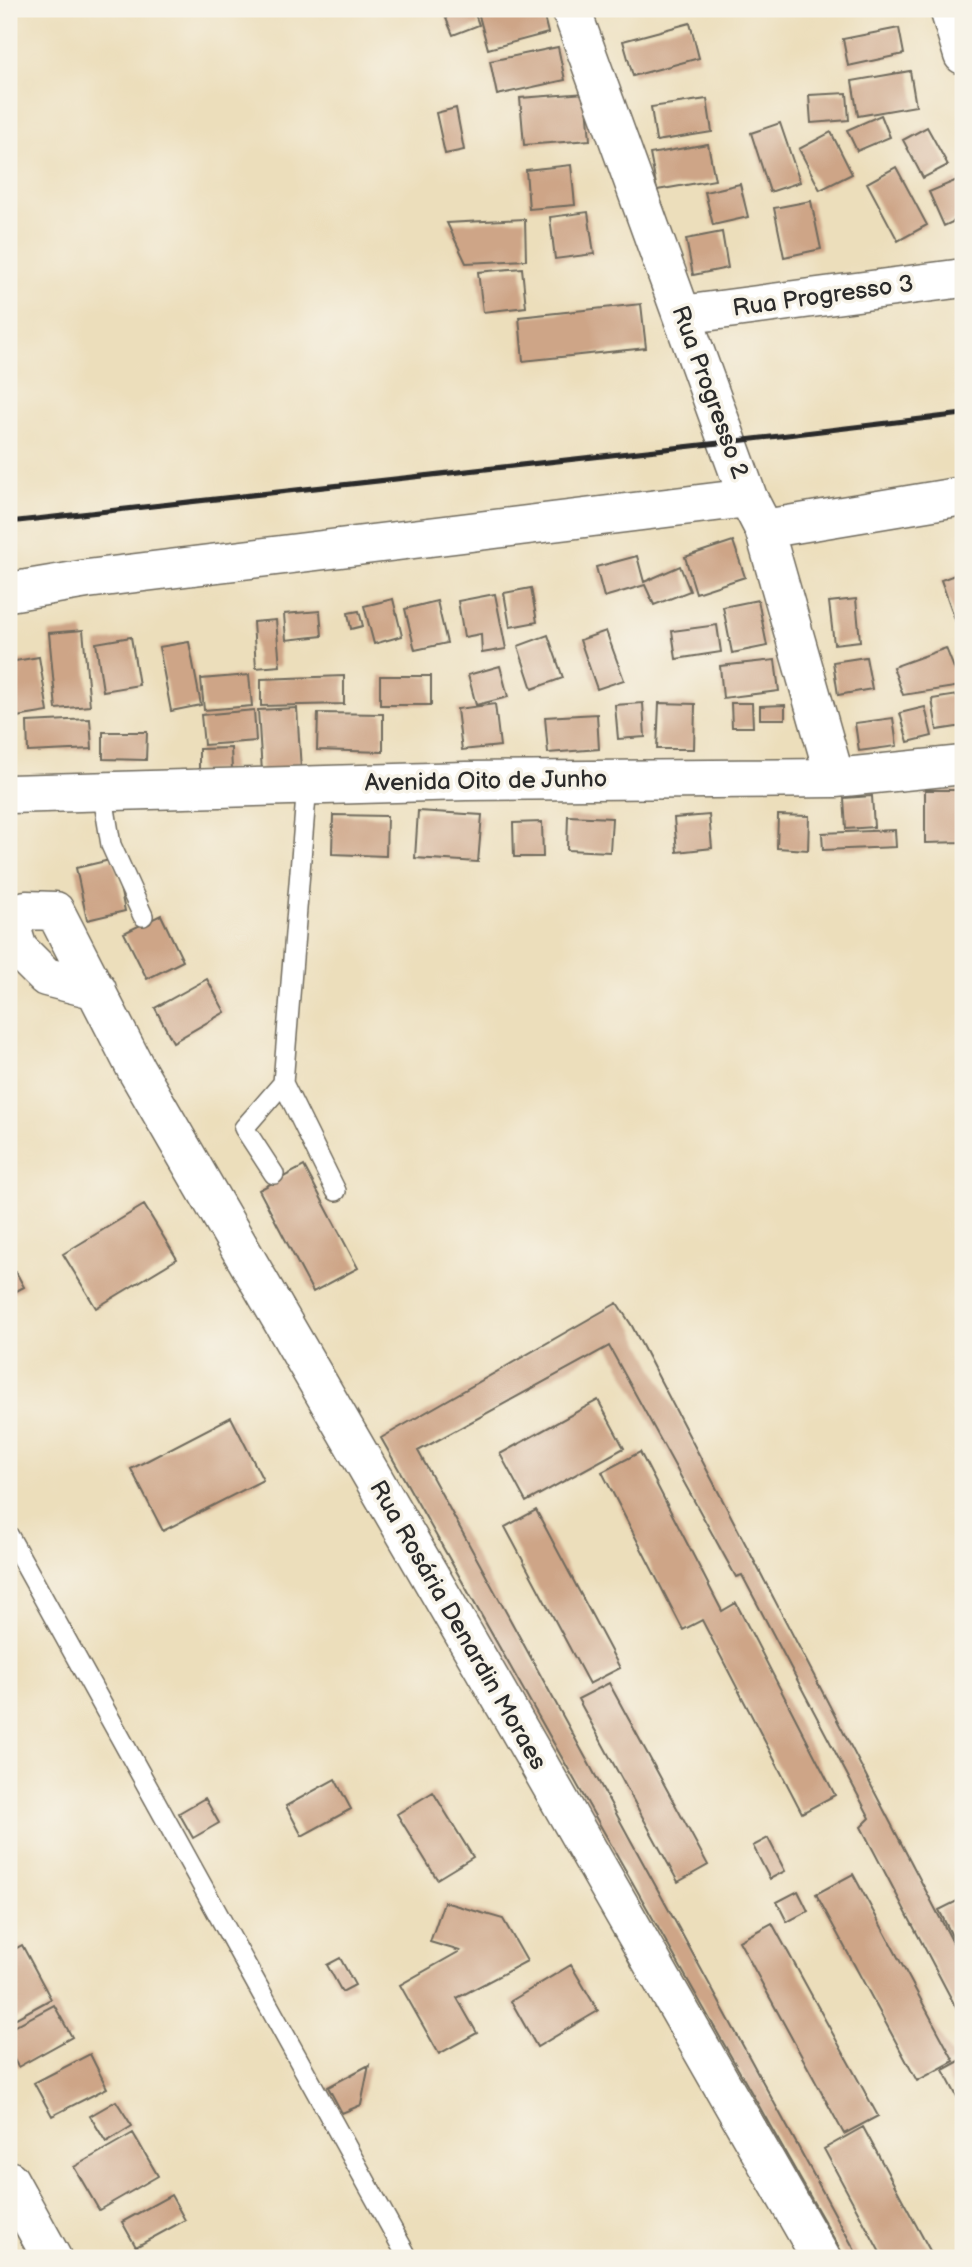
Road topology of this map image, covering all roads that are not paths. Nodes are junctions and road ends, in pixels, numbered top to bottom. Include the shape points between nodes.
1 (571, 9) edge
2 (949, 9) edge
3 (963, 55) edge
4 (963, 278) edge
5 (682, 315) junction
6 (963, 496) edge
7 (756, 514) junction
8 (9, 592) edge
9 (963, 765) edge
10 (835, 778) junction
11 (307, 784) junction
12 (102, 790) junction
13 (9, 794) edge
14 (143, 916) dead end
15 (97, 990) dead end
16 (282, 1083) junction
17 (274, 1174) dead end
18 (336, 1191) dead end
19 (9, 1536) edge
20 (9, 2180) edge
21 (52, 2258) edge
22 (408, 2258) edge
23 (821, 2258) edge

1 - 5 street, Rua Progresso 2
2 - 3 street
4 - 5 street, Rua Progresso 3
5 - 7 street, Rua Progresso 2
6 - 7 street
7 - 8 street via 87,579
7 - 10 street, Rua Progresso 2
9 - 10 street, Avenida Oito de Junho
10 - 11 street, Avenida Oito de Junho
11 - 12 street, Avenida Oito de Junho
11 - 16 lane
12 - 13 street, Avenida Oito de Junho
12 - 14 lane via 111,845
15 - 23 street, Rua Rosária Denardin Moraes via 136,1069
16 - 17 lane via 244,1128
16 - 18 lane
19 - 22 lane
20 - 21 street

